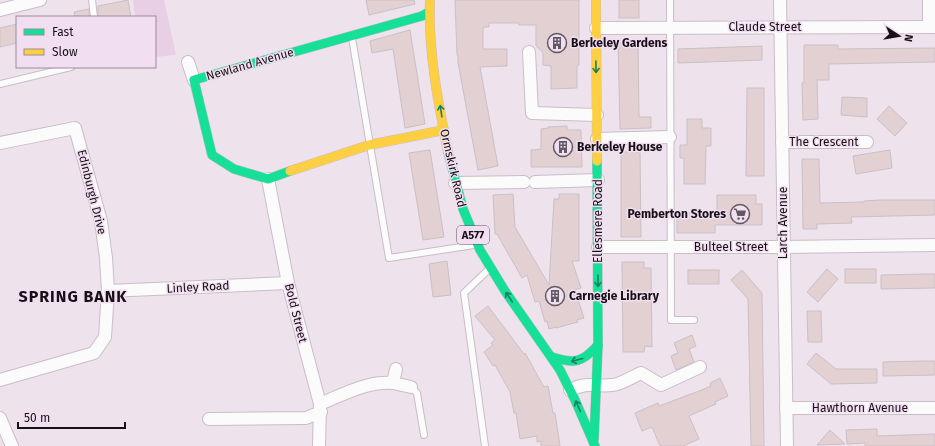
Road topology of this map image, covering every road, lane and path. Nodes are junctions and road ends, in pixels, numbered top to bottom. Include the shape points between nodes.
1 (40, 0) edge
2 (92, 0) edge
3 (430, 0) edge
4 (596, 0) edge
5 (670, 0) edge
6 (780, 0) edge
7 (929, 0) edge
8 (0, 10) edge
9 (429, 12) junction
10 (94, 16) edge
11 (779, 27) junction
12 (932, 27) edge
13 (596, 28) junction
14 (670, 28) junction
15 (352, 36) junction
16 (529, 52) dead end
17 (188, 62) dead end
18 (67, 68) edge
19 (194, 80) junction
20 (0, 84) edge
21 (597, 115) junction
22 (444, 130) junction
23 (670, 137) junction
24 (597, 139) junction
25 (782, 142) junction
26 (866, 142) dead end
27 (0, 143) edge
28 (369, 145) junction
29 (268, 179) junction
30 (598, 180) junction
31 (454, 183) junction
32 (477, 244) junction
33 (935, 245) edge
34 (598, 247) junction
35 (671, 247) junction
36 (783, 248) junction
37 (490, 268) junction
38 (288, 283) junction
39 (108, 291) junction
40 (694, 320) dead end
41 (598, 345) junction
42 (552, 357) junction
43 (700, 367) dead end
44 (396, 370) dead end
45 (0, 380) edge
46 (393, 383) junction
47 (597, 384) junction
48 (411, 387) joint
49 (570, 390) junction
50 (320, 408) junction
51 (786, 408) junction
52 (935, 408) edge
53 (0, 418) edge
54 (209, 419) dead end
55 (424, 435) dead end
56 (594, 444) edge
57 (12, 446) edge
58 (319, 446) edge
59 (485, 446) edge
60 (787, 446) edge

1 - 8 street
2 - 10 lane
3 - 9 main road, Ormskirk Road / A577
4 - 13 main road, Ellesmere Road / A577
5 - 14 lane
6 - 11 street, Larch Avenue
7 - 12 street
9 - 15 main road, Newland Avenue
22 -> 9 main road, Ormskirk Road / A577 via 433,66
11 - 12 street, Claude Street
11 - 14 street, Claude Street
11 - 25 street, Larch Avenue
13 - 14 street, Claude Street
13 -> 21 main road, Ellesmere Road / A577
14 - 23 lane
15 - 19 main road, Newland Avenue
15 - 28 lane
16 - 21 street via 532,113
17 - 19 street
18 - 20 lane
19 - 29 main road, Newland Avenue via 212,155 234,169
21 - 24 main road, Ellesmere Road / A577
22 - 28 main road
22 - 31 main road, Ormskirk Road / A577
23 - 24 street
23 - 35 lane
24 - 30 main road, Ellesmere Road / A577
25 - 26 street, The Crescent
25 - 36 street, Larch Avenue
27 - 39 street, Edinburgh Drive via 75,128 101,221
28 - 29 main road
28 - 32 lane via 389,258
29 - 38 street, Bold Street
30 - 31 street
30 - 34 main road, Ellesmere Road / A577
31 - 32 main road, Ormskirk Road / A577
32 - 37 main road, Ormskirk Road / A577
33 - 36 street, Bulteel Street
34 - 35 street, Bulteel Street
34 -> 41 main road, Ellesmere Road / A577
35 - 36 street, Bulteel Street
35 - 40 lane via 671,320
36 - 51 street, Larch Avenue
42 -> 37 main road, Ormskirk Road / A577
37 - 59 lane via 464,293
38 - 39 street, Linley Road
38 - 50 street, Bold Street
39 - 45 street, Edinburgh Drive via 105,337 94,352
41 -> 42 main road via 589,356 577,362 566,362
41 - 47 main road, Ellesmere Road / A577
42 - 49 main road, Ormskirk Road / A577
43 - 47 street via 660,385 642,373 613,385
44 - 46 street
46 - 48 street
46 - 50 street via 362,386
47 - 49 street
47 - 56 main road, Ellesmere Road / A577
48 - 55 lane via 417,393
56 -> 49 main road, Ormskirk Road / A577
50 - 54 street via 306,418
50 - 58 street, Bold Street
51 - 52 street, Hawthorn Avenue
51 - 60 street, Larch Avenue
53 - 57 street

